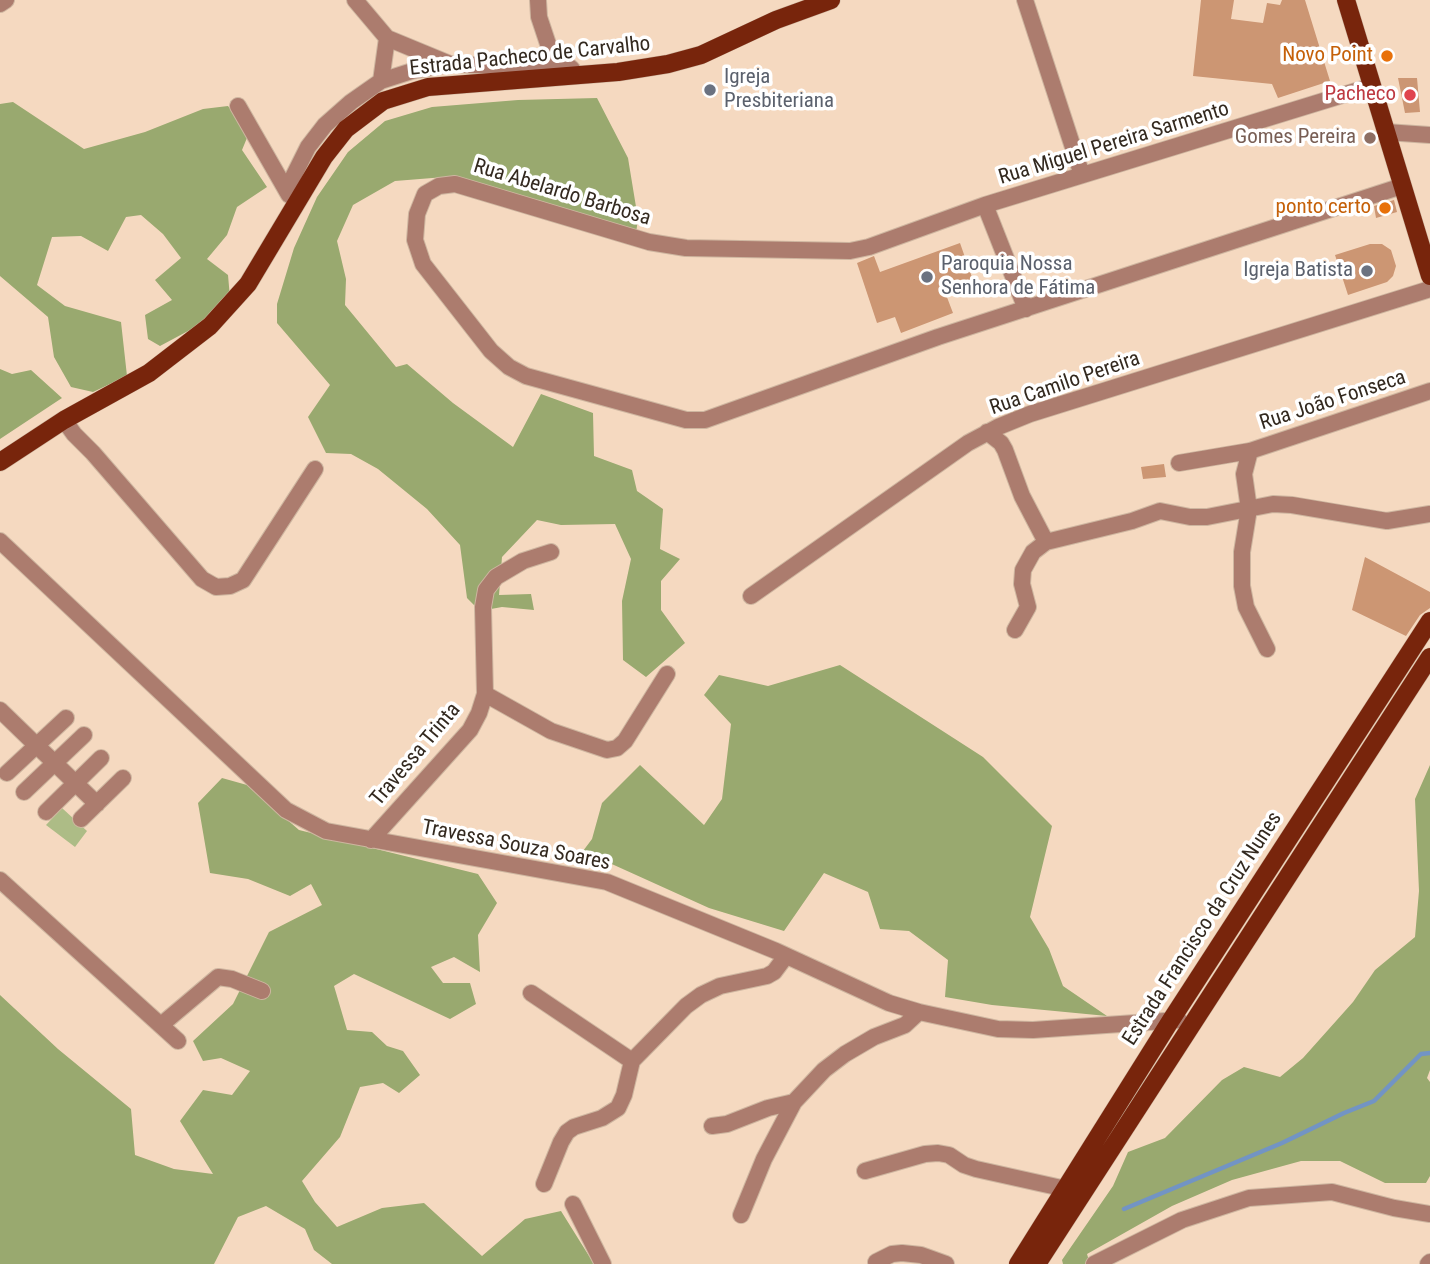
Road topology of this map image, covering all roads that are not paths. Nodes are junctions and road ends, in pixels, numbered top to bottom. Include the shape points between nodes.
1 (6, 0) edge
2 (355, 0) edge
3 (538, 0) edge
4 (831, 0) edge
5 (1025, 0) edge
6 (1346, 0) edge
7 (0, 4) edge
8 (387, 38) junction
9 (450, 64) junction
10 (572, 69) junction
11 (600, 74) junction
12 (381, 81) junction
13 (1372, 86) junction
14 (238, 106) dead end
15 (1386, 132) junction
16 (1430, 135) edge
17 (1083, 175) junction
18 (1402, 186) junction
19 (287, 189) junction
20 (985, 205) junction
21 (293, 207) junction
22 (869, 247) joint
23 (1430, 276) edge
24 (1430, 289) edge
25 (1026, 309) junction
26 (1430, 391) edge
27 (64, 419) junction
28 (987, 432) junction
29 (1250, 451) junction
30 (0, 462) edge
31 (1179, 463) dead end
32 (315, 469) dead end
33 (1249, 509) junction
34 (1430, 514) edge
35 (0, 541) edge
36 (1046, 542) junction
37 (551, 552) dead end
38 (751, 596) dead end
39 (1430, 621) edge
40 (1016, 630) dead end
41 (1267, 649) dead end
42 (1430, 657) edge
43 (667, 674) dead end
44 (485, 694) junction
45 (0, 710) edge
46 (66, 718) dead end
47 (84, 735) dead end
48 (37, 745) junction
49 (101, 758) dead end
50 (55, 763) junction
51 (7, 773) dead end
52 (123, 778) dead end
53 (76, 783) junction
54 (24, 792) dead end
55 (97, 804) junction
56 (46, 812) dead end
57 (81, 819) dead end
58 (371, 840) junction
59 (0, 880) edge
60 (786, 956) junction
61 (262, 992) dead end
62 (531, 993) dead end
63 (919, 1012) junction
64 (1171, 1020) junction
65 (1195, 1020) junction
66 (160, 1025) junction
67 (178, 1041) dead end
68 (632, 1061) junction
69 (793, 1102) junction
70 (712, 1126) dead end
71 (866, 1171) dead end
72 (544, 1184) dead end
73 (1064, 1187) junction
74 (1082, 1194) junction
75 (573, 1204) dead end
76 (1430, 1214) edge
77 (741, 1216) dead end
78 (876, 1262) edge
79 (603, 1264) edge
80 (946, 1264) edge
81 (1018, 1264) edge
82 (1037, 1264) edge
83 (1094, 1264) edge

1 - 7 street
2 - 8 street
3 - 10 street via 548,44
4 - 11 main road, Estrada Pacheco de Carvalho via 701,55
5 - 17 street
6 - 13 main road
8 - 9 street
8 - 12 street
9 - 10 street
9 - 12 street
10 - 11 street
11 - 21 main road, Estrada Pacheco de Carvalho via 428,87 383,101 346,129
12 - 19 street via 325,125 308,146
13 - 15 main road
13 - 17 street, Rua Miguel Pereira Sarmento
14 - 19 street
15 - 16 street
15 - 18 main road
17 - 20 street, Rua Miguel Pereira Sarmento
18 - 23 main road
18 - 25 street
19 - 21 street
20 - 22 street, Rua Miguel Pereira Sarmento
20 - 25 street
21 - 27 main road, Estrada Pacheco de Carvalho via 248,284 209,326 149,373
22 - 25 street, Rua Abelardo Barbosa via 830,252 686,248 649,242 455,184 425,194 417,214 415,240 423,264 491,351 509,367 526,376 686,420 724,415
24 - 28 street, Rua Camilo Pereira via 1030,414
26 - 29 street, Rua João Fonseca
27 - 30 main road, Estrada Pacheco de Carvalho
27 - 32 street via 202,579 216,587 243,580
28 - 36 street via 1005,450
28 - 38 street, Rua Camilo Pereira
29 - 31 street, Rua João Fonseca
29 - 33 street, Rua João Fonseca via 1244,474
33 - 34 street via 1292,505 1387,521
33 - 36 street via 1207,517 1160,511
33 - 41 street, Rua João Fonseca via 1242,586 1246,607
35 - 58 street, Travessa Souza Soares via 285,810 326,831
36 - 40 street via 1033,552 1023,570 1028,607
37 - 44 street via 523,561 496,577 486,590
39 - 64 main road, Estrada Francisco da Cruz Nunes
42 - 65 main road, Estrada Francisco da Cruz Nunes
43 - 44 street via 625,741 607,750 551,731
44 - 58 street, Travessa Trinta via 470,730
45 - 48 street
46 - 48 street
47 - 50 street
48 - 50 street
48 - 51 street
49 - 53 street
50 - 53 street
50 - 54 street
52 - 55 street
53 - 55 street
53 - 56 street
55 - 57 street
58 - 60 street, Travessa Souza Soares via 607,882
59 - 66 street
60 - 63 street, Travessa Souza Soares
60 - 68 street via 767,976 701,995
61 - 66 street via 218,976
62 - 68 street
63 - 64 street, Travessa Souza Soares via 1033,1030
63 - 69 street via 905,1026 845,1054
64 - 65 street, Travessa Souza Soares
64 - 73 main road, Estrada Francisco da Cruz Nunes
65 - 74 main road, Estrada Francisco da Cruz Nunes
66 - 67 street
68 - 72 street via 618,1108 568,1132
69 - 70 street
69 - 77 street
71 - 73 street via 938,1153 976,1169
73 - 74 street
73 - 81 main road, Estrada Francisco da Cruz Nunes
74 - 82 main road, Estrada Francisco da Cruz Nunes
75 - 79 street
76 - 83 street via 1332,1192 1249,1198 1182,1220
78 - 80 street via 902,1253

